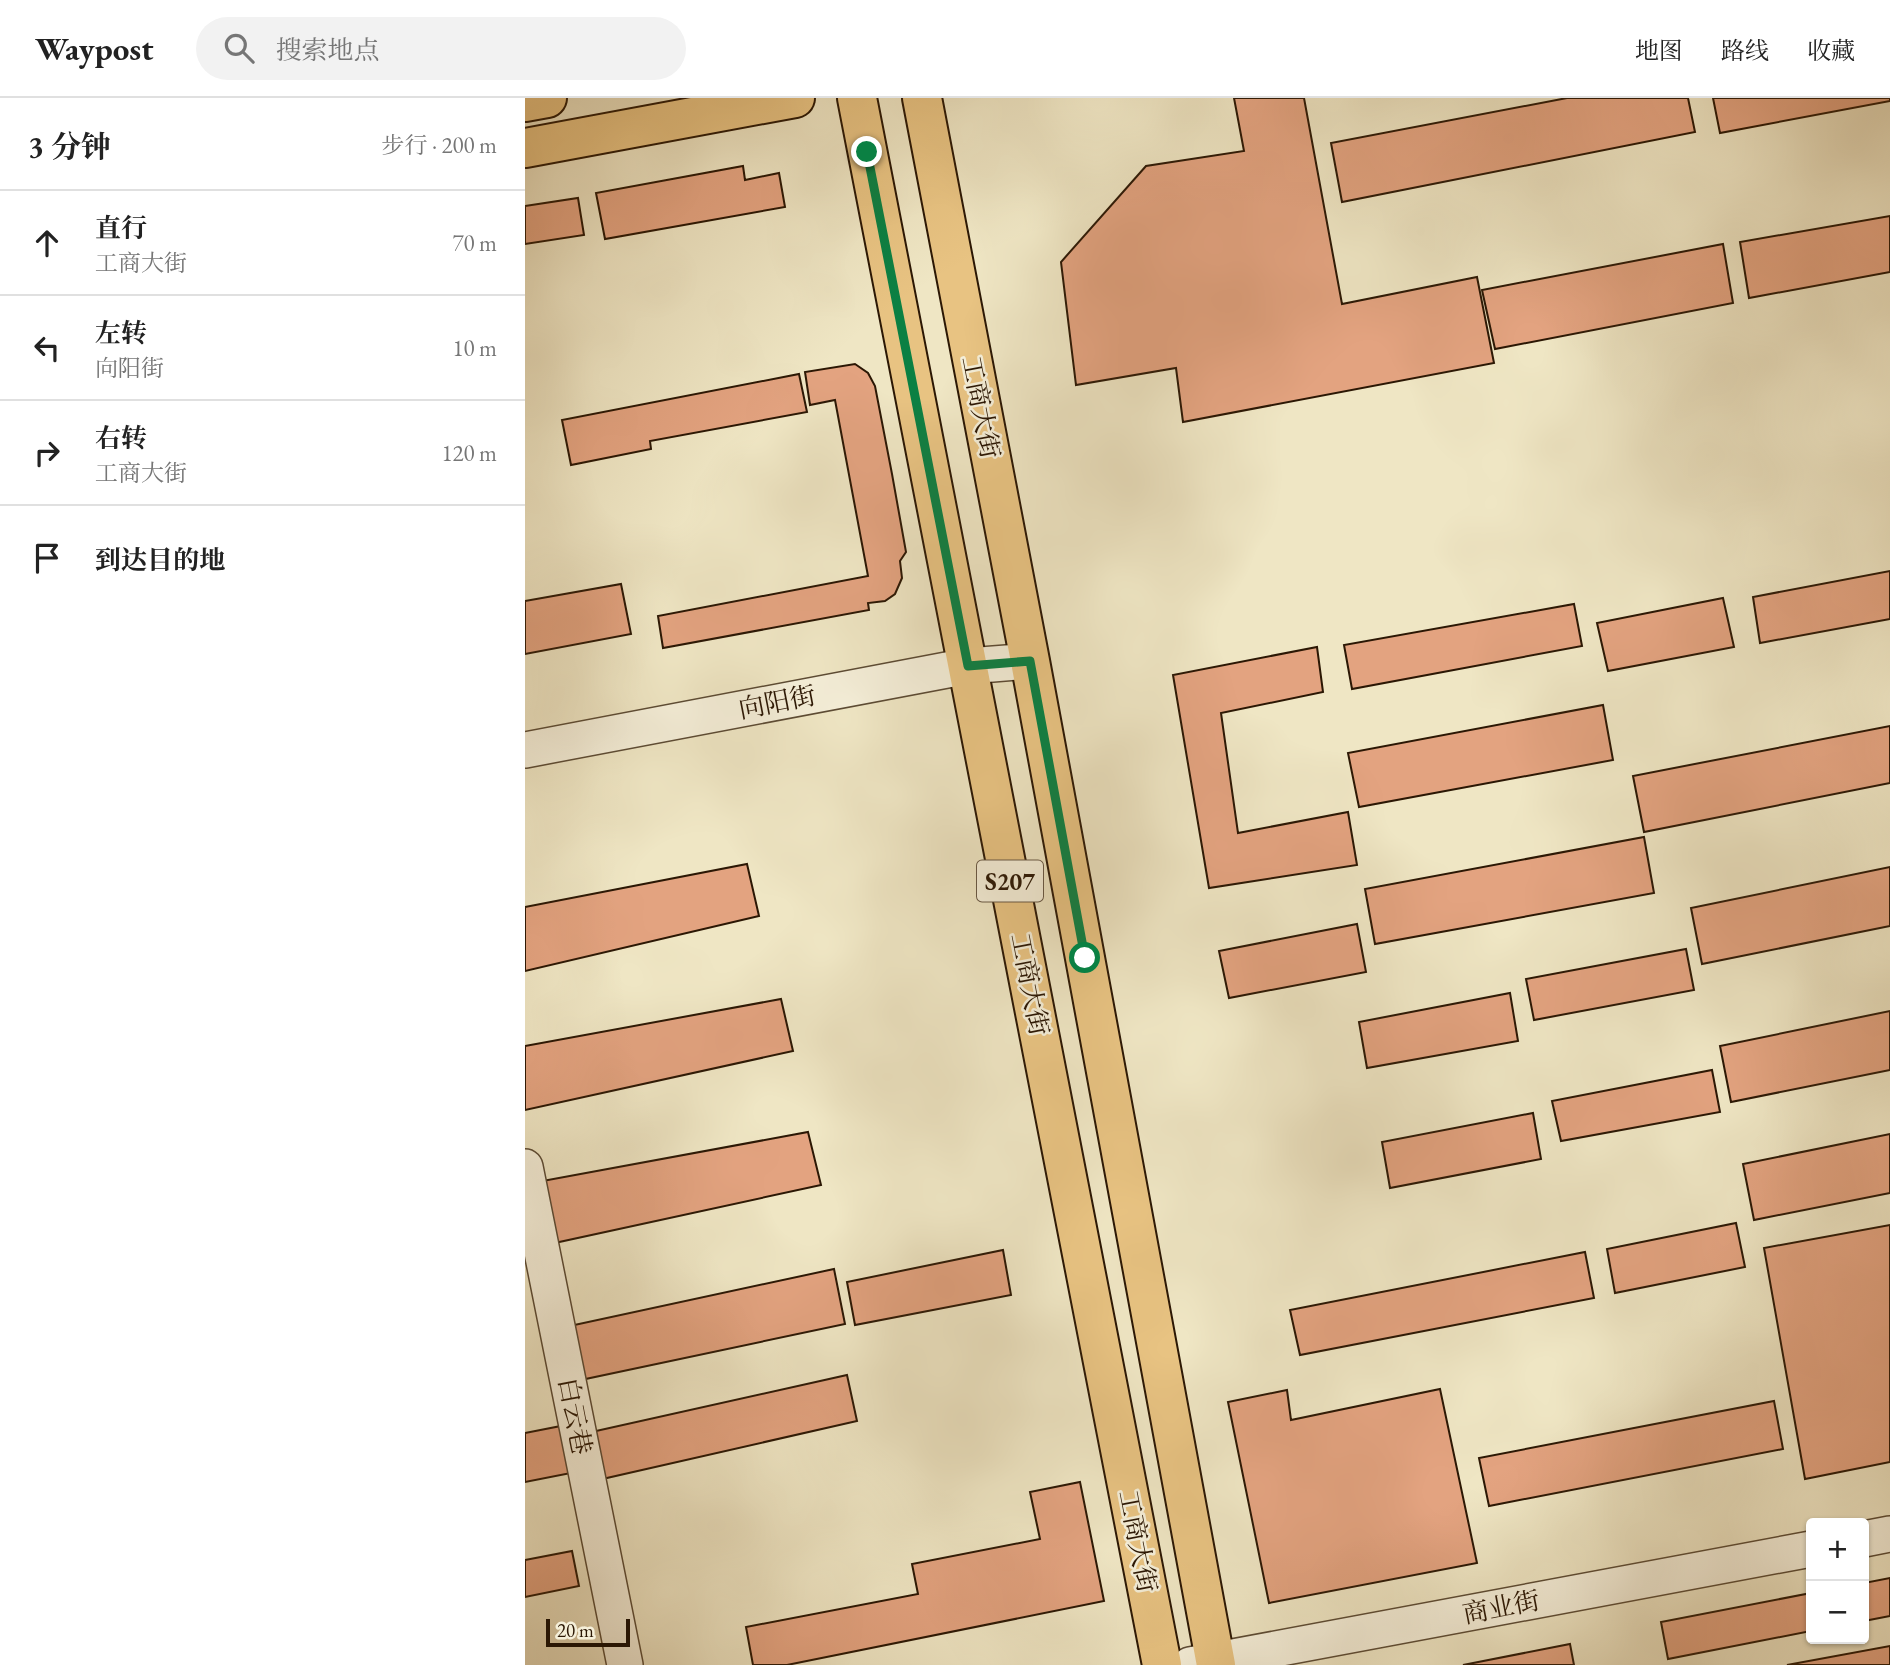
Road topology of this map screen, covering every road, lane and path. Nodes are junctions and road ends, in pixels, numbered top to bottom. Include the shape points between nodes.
1 (547, 98) edge
2 (795, 98) edge
3 (857, 98) edge
4 (922, 98) edge
5 (525, 102) edge
6 (525, 148) edge
7 (1030, 661) junction
8 (968, 666) junction
9 (525, 750) edge
10 (525, 1167) edge
11 (1890, 1534) edge
12 (1869, 1538) edge
13 (1806, 1550) edge
14 (1207, 1663) edge
15 (625, 1665) edge
16 (1162, 1665) edge

1 - 5 main road
2 - 6 main road
3 - 8 main road, 工商大街 / S207
4 - 7 main road, 工商大街 / S207
7 - 8 street, 向阳街
7 - 14 main road, 工商大街 / S207
8 - 9 street, 向阳街
8 - 16 main road, 工商大街 / S207
10 - 15 street, 白云巷
11 - 12 street
13 - 14 street, 商业街

